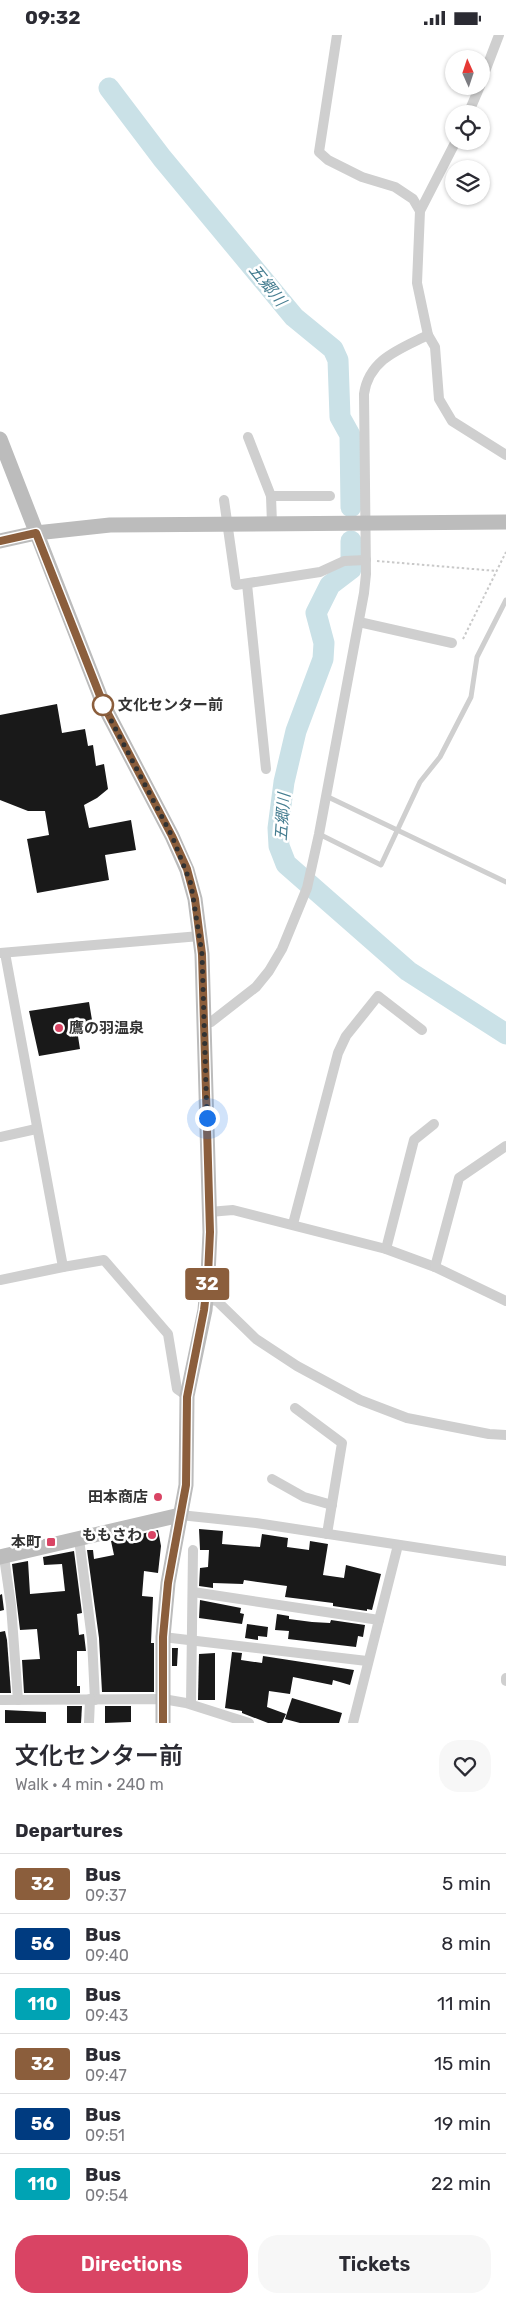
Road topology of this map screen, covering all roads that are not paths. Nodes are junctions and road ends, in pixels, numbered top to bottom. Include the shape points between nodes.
1 (337, 35) edge
2 (499, 35) edge
3 (490, 58) edge
4 (451, 150) edge
5 (420, 211) junction
6 (428, 335) junction
7 (248, 437) dead end
8 (0, 439) edge
9 (506, 455) edge
10 (271, 496) junction
11 (330, 496) dead end
12 (224, 500) dead end
13 (506, 522) edge
14 (366, 523) junction
15 (228, 524) junction
16 (272, 524) junction
17 (36, 533) junction
18 (0, 541) edge
19 (362, 560) junction
20 (247, 584) junction
21 (506, 599) edge
22 (359, 622) junction
23 (457, 642) road end
24 (266, 769) dead end
25 (326, 796) junction
26 (398, 830) junction
27 (319, 834) junction
28 (506, 882) edge
29 (200, 937) junction
30 (2, 953) edge
31 (204, 1023) junction
32 (422, 1030) dead end
33 (434, 1124) dead end
34 (36, 1129) junction
35 (0, 1137) edge
36 (506, 1146) edge
37 (210, 1213) junction
38 (293, 1224) junction
39 (386, 1249) junction
40 (63, 1267) junction
41 (435, 1267) junction
42 (0, 1280) edge
43 (206, 1299) junction
44 (506, 1301) edge
45 (187, 1397) junction
46 (295, 1408) dead end
47 (506, 1435) edge
48 (272, 1479) dead end
49 (332, 1505) junction
50 (180, 1515) junction
51 (327, 1534) junction
52 (79, 1539) junction
53 (398, 1545) junction
54 (193, 1550) dead end
55 (2, 1557) edge
56 (506, 1561) edge
57 (193, 1592) junction
58 (379, 1620) junction
59 (163, 1637) junction
60 (192, 1639) junction
61 (367, 1661) junction
62 (163, 1699) junction
63 (0, 1700) edge
64 (18, 1700) junction
65 (92, 1700) junction
66 (191, 1704) junction
67 (89, 1723) edge
68 (163, 1723) edge
69 (250, 1723) edge
70 (353, 1723) edge

1 - 5 street via 319,152 362,177 395,187 413,199
2 - 3 street
4 - 5 street
5 - 6 street via 417,283
6 - 9 street via 435,347 439,399 446,413 452,421
6 - 14 street via 388,355 366,382
7 - 10 street
8 - 17 main road
10 - 11 street
10 - 16 street
12 - 15 street
13 - 14 main road
14 - 16 main road
14 - 19 street
15 - 16 main road
15 - 17 main road via 110,525
15 - 20 street via 236,585
17 - 18 main road
17 - 29 main road via 104,706 187,869
19 - 20 street via 344,561 320,573
19 - 22 street via 364,593
20 - 24 street
21 - 26 lane via 478,657 471,697 440,757 420,782
22 - 23 street
22 - 25 street
25 - 26 lane
25 - 27 street
26 - 27 lane via 381,865
26 - 28 lane
27 - 31 street via 307,888 282,949 269,971 256,987 211,1022
29 - 30 street
29 - 31 main road
30 - 34 street
31 - 37 main road
32 - 38 street via 378,997 346,1036 338,1053
33 - 39 street via 414,1140
34 - 35 street
34 - 40 street
36 - 41 street via 460,1178
37 - 38 street via 233,1210
37 - 43 main road
38 - 39 street
39 - 41 street
40 - 42 street
40 - 45 street via 104,1260 168,1334 177,1389
41 - 44 street
43 - 45 main road
43 - 47 street via 217,1301 256,1339 297,1366 360,1400 407,1418
45 - 50 main road via 186,1485
46 - 49 street via 342,1443
48 - 49 street via 304,1497
49 - 51 street
50 - 51 street
50 - 52 main road
50 - 59 main road via 168,1583
51 - 53 street
52 - 55 main road
52 - 65 street via 92,1639
53 - 56 street
53 - 58 street
54 - 57 street
55 - 64 street via 11,1605
57 - 58 street
57 - 60 street
58 - 61 street
59 - 60 street
59 - 62 main road
60 - 61 street
60 - 66 street
61 - 70 street
62 - 65 street
62 - 66 street
62 - 68 main road
63 - 64 street
64 - 65 street
65 - 67 street
66 - 69 street

